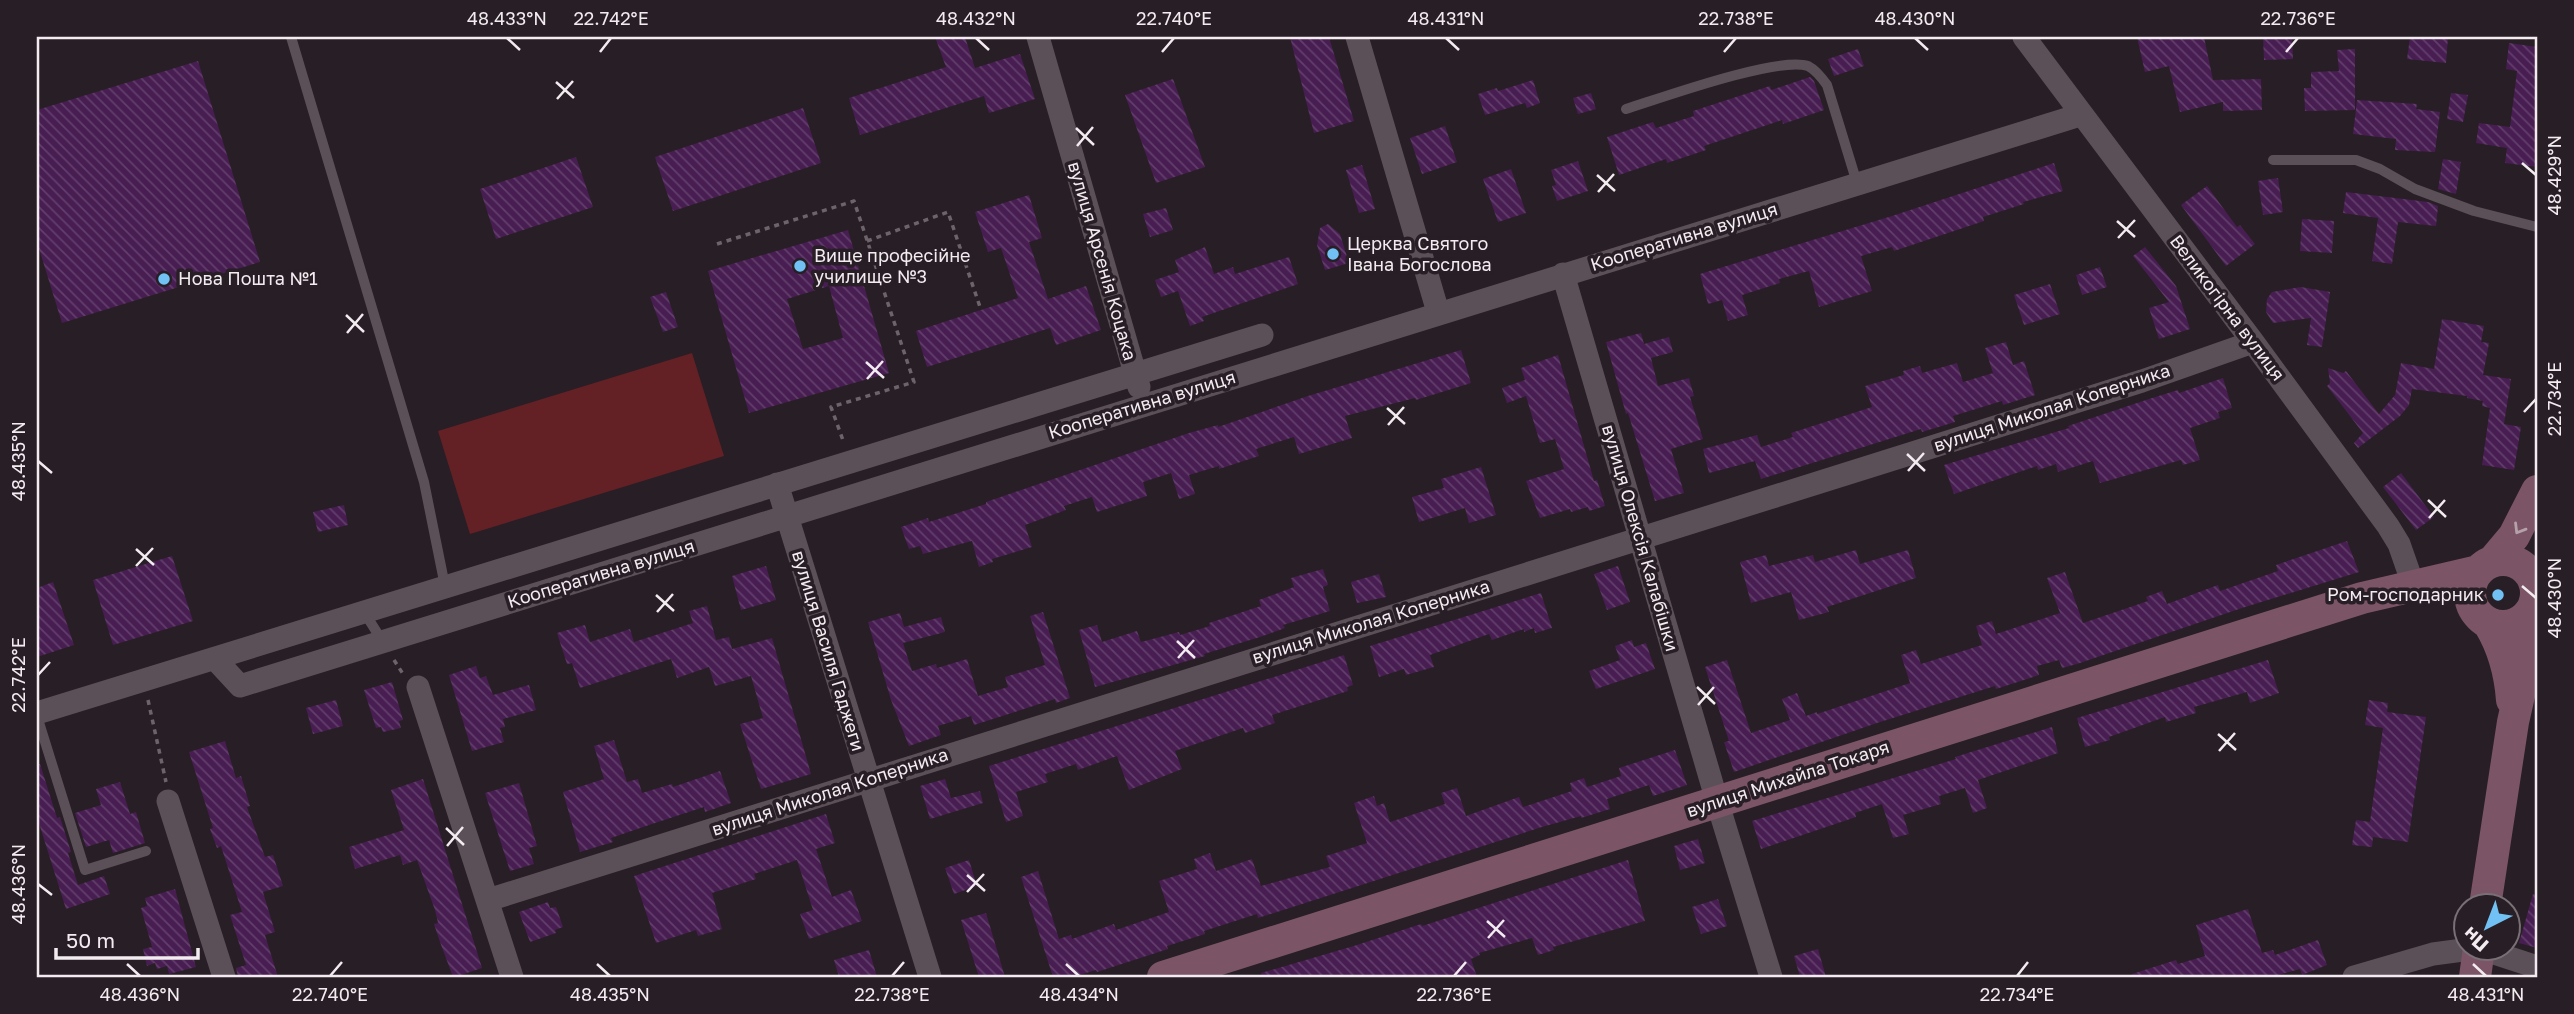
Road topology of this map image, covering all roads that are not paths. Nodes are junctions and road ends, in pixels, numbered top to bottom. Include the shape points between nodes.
1 (291, 37) edge
2 (1038, 37) edge
3 (1357, 37) edge
4 (2024, 37) edge
5 (1626, 109) dead end
6 (2080, 115) junction
7 (2273, 160) dead end
8 (1857, 183) junction
9 (2537, 227) edge
10 (1563, 274) junction
11 (1438, 312) junction
12 (1262, 335) dead end
13 (2253, 342) junction
14 (1135, 375) junction
15 (1144, 404) junction
16 (777, 484) junction
17 (2537, 491) edge
18 (788, 516) junction
19 (1640, 538) junction
20 (2485, 566) junction
21 (445, 586) junction
22 (2414, 587) junction
23 (2536, 596) edge
24 (363, 612) junction
25 (2485, 621) junction
26 (386, 641) junction
27 (215, 659) junction
28 (418, 687) road end
29 (37, 714) edge
30 (2513, 722) junction
31 (867, 780) junction
32 (168, 801) road end
33 (1717, 802) junction
34 (146, 851) dead end
35 (2487, 892) edge
36 (488, 900) junction
37 (2452, 951) edge
38 (224, 977) edge
39 (512, 977) edge
40 (930, 977) edge
41 (1163, 977) edge
42 (1771, 977) edge
43 (2354, 977) edge

1 - 21 lane via 424,482
2 - 14 street, вулиця Арсенія Коцака
3 - 11 street
4 - 6 street, Великогірна вулиця
5 - 8 lane via 1731,75 1798,64 1810,67 1827,85
6 - 8 street, Кооперативна вулиця
6 - 13 street, Великогірна вулиця
7 - 9 lane via 2356,160 2474,211
8 - 10 street, Кооперативна вулиця
10 - 11 street, Кооперативна вулиця
10 - 19 street, вулиця Олексія Калабішки
11 - 15 street, Кооперативна вулиця
12 - 14 street, Кооперативна вулиця
13 - 19 street, вулиця Миколая Коперника
13 - 22 street, Великогірна вулиця via 2388,526
14 - 15 street, вулиця Арсенія Коцака
14 - 16 street, Кооперативна вулиця
15 - 18 street, Кооперативна вулиця
16 - 18 street, вулиця Василя Гаджеги
16 - 21 street, Кооперативна вулиця
17 -> 20 street via 2514,536
18 - 26 street, Кооперативна вулиця
18 - 31 street, вулиця Василя Гаджеги
19 - 31 street, вулиця Миколая Коперника
19 - 33 street, вулиця Олексія Калабішки
20 - 22 street, вулиця Михайла Токаря
20 - 23 street via 2514,562 2523,566
20 - 25 street via 2472,580 2470,601
21 - 24 street, Кооперативна вулиця
22 - 25 street via 2458,604
22 - 33 street, вулиця Михайла Токаря via 2349,602
23 - 25 street via 2531,612 2516,624 2498,626
23 - 30 street
24 - 26 lane
24 - 27 street, Кооперативна вулиця
25 - 30 street via 2498,638 2505,659
26 - 27 street, Кооперативна вулиця via 240,686
27 - 29 street, Кооперативна вулиця
28 - 36 street
29 - 34 lane via 85,870
30 - 35 street
31 - 36 street, вулиця Миколая Коперника
31 - 40 street, вулиця Василя Гаджеги
32 - 38 street
33 - 41 street, вулиця Михайла Токаря
33 - 42 street, вулиця Олексія Калабішки
36 - 39 street
37 - 43 street

